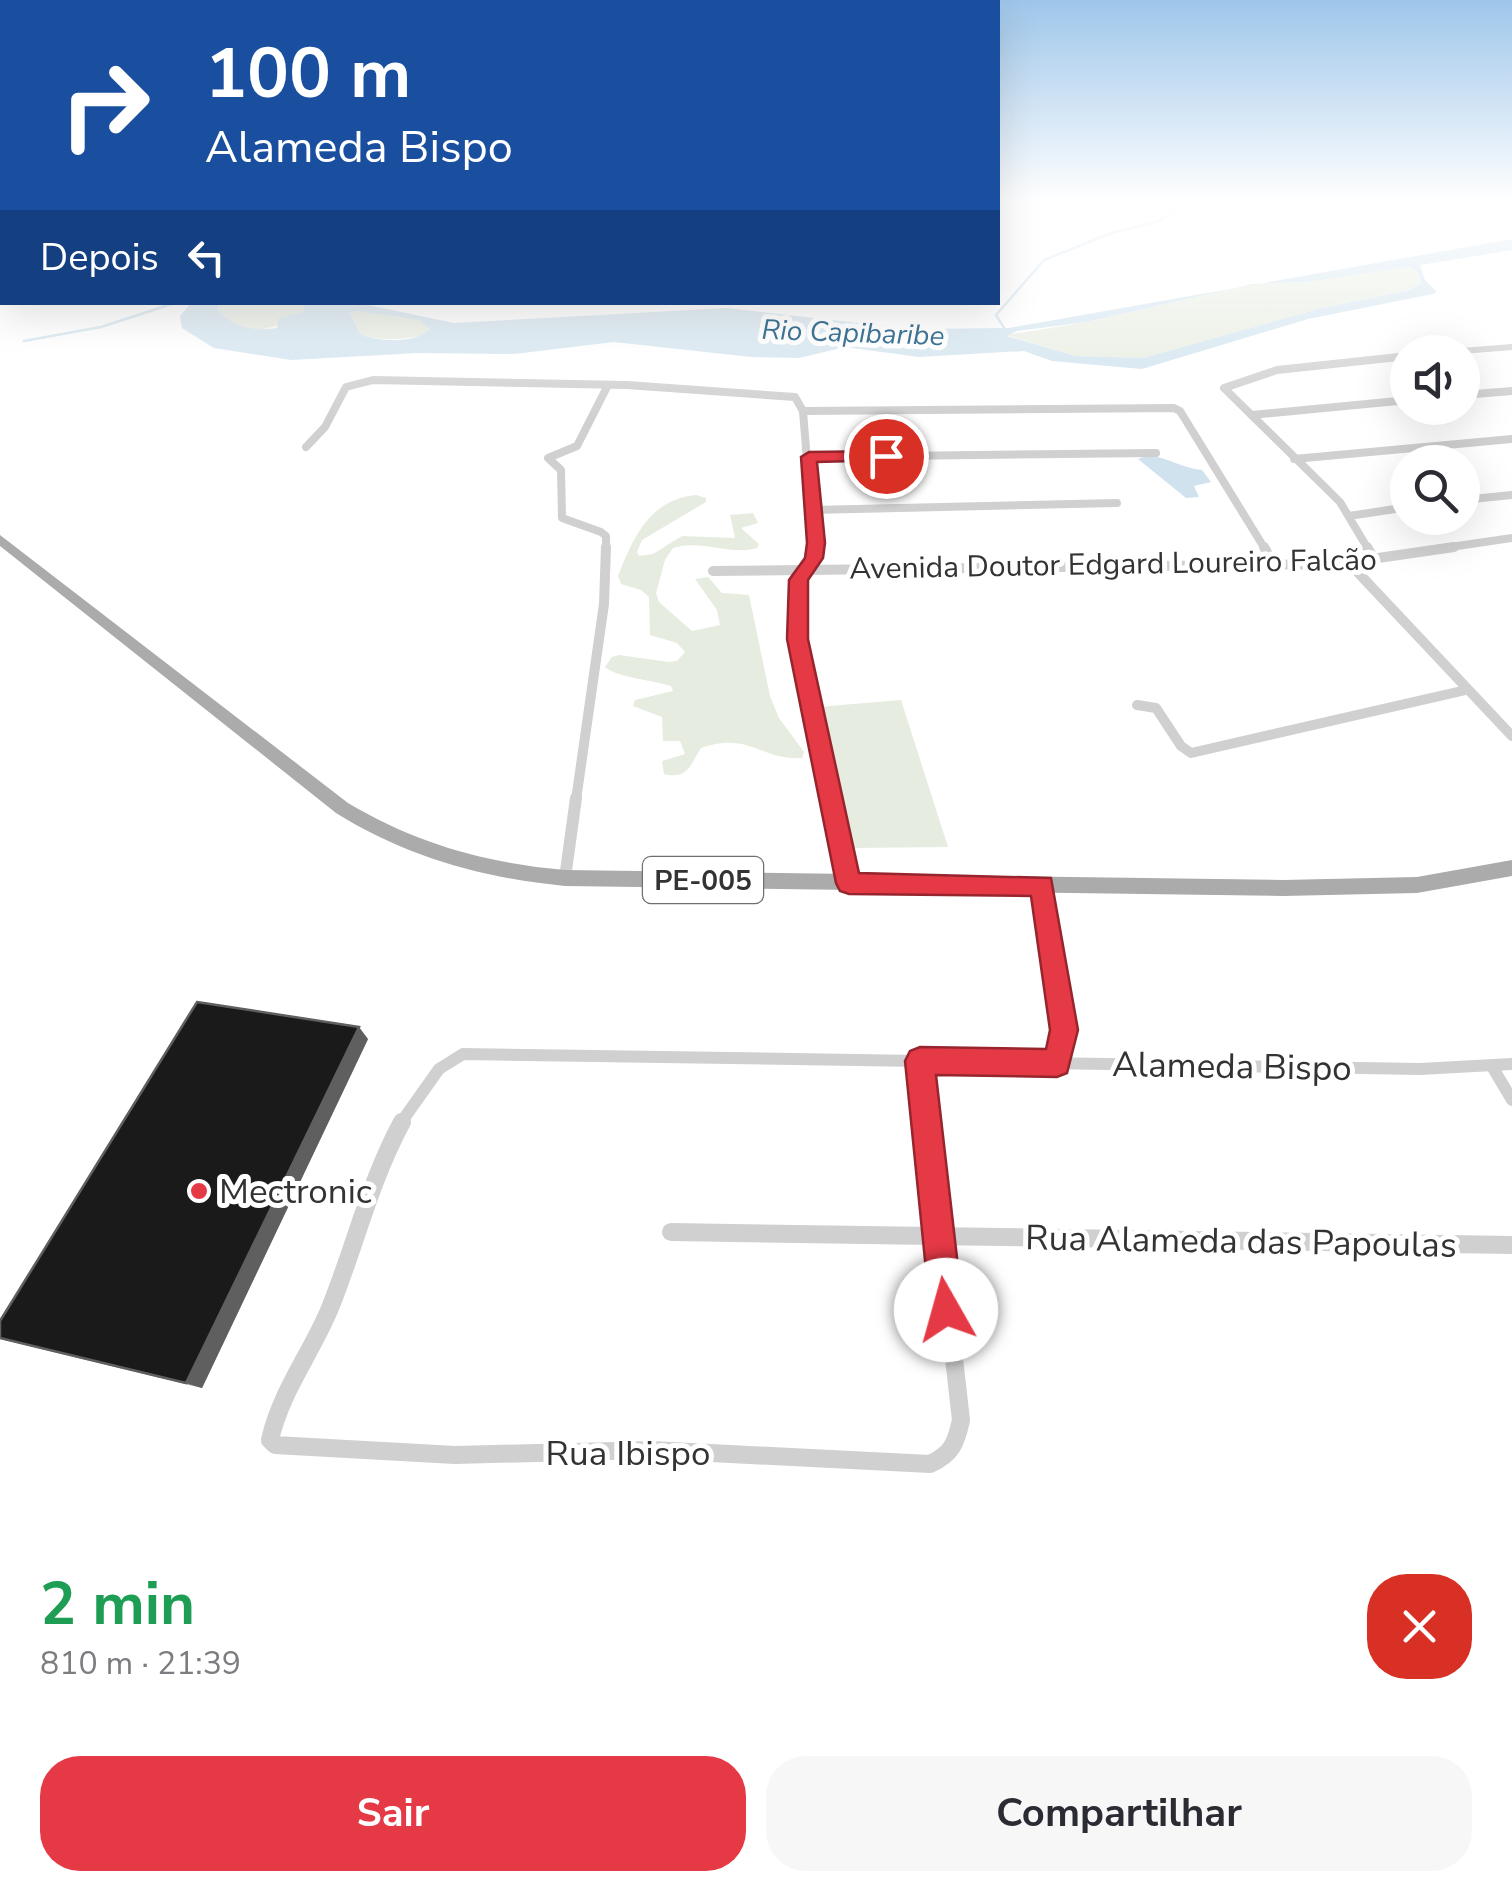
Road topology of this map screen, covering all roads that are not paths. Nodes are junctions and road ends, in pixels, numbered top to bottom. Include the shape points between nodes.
1 (1512, 347) edge
2 (1480, 350) edge
3 (1390, 358) edge
4 (608, 386) junction
5 (1512, 391) edge
6 (1480, 394) edge
7 (1390, 402) edge
8 (803, 410) junction
9 (1252, 415) junction
10 (1512, 439) edge
11 (306, 447) dead end
12 (1156, 453) dead end
13 (809, 457) junction
14 (1294, 459) junction
15 (1512, 495) edge
16 (1480, 498) edge
17 (1117, 504) dead end
18 (812, 510) junction
19 (1390, 510) edge
20 (1349, 516) junction
21 (1512, 538) edge
22 (0, 539) edge
23 (1374, 559) junction
24 (1273, 563) junction
25 (1349, 563) junction
26 (712, 571) dead end
27 (802, 571) junction
28 (1466, 690) junction
29 (1137, 705) dead end
30 (1512, 736) edge
31 (1512, 868) edge
32 (566, 878) junction
33 (849, 883) junction
34 (1042, 886) junction
35 (920, 1061) junction
36 (1057, 1063) junction
37 (1512, 1064) edge
38 (1493, 1068) junction
39 (1512, 1100) edge
40 (670, 1232) dead end
41 (937, 1236) junction
42 (1512, 1245) edge
43 (291, 1448) joint

1 - 2 street
3 - 9 street via 1304,365 1226,385 1226,393
4 - 8 street via 784,394
4 - 11 street via 461,378 360,382 346,387
4 - 32 street via 577,446 548,458 561,470 562,518 602,530 607,546
5 - 6 street
7 - 9 street
8 - 13 street
8 - 24 street via 1174,408
9 - 14 street
10 - 14 street
12 - 13 street
13 - 18 street
14 - 20 street
15 - 16 street
17 - 18 street
18 - 27 street via 814,558
19 - 20 street
20 - 23 street
21 - 23 street, Avenida Doutor Edgard Loureiro Falcão
22 - 32 main road, PE-005 via 391,838 470,866
23 - 25 street, Avenida Doutor Edgard Loureiro Falcão
24 - 25 street, Avenida Doutor Edgard Loureiro Falcão
24 - 27 street, Avenida Doutor Edgard Loureiro Falcão
25 - 28 street
26 - 27 street, Avenida Doutor Edgard Loureiro Falcão
27 - 33 street via 798,639
28 - 29 street via 1191,753 1156,708
28 - 30 street
31 - 34 main road, PE-005 via 1372,887
32 - 33 main road, PE-005
33 - 34 main road, PE-005
34 - 36 street via 1064,1030
35 - 36 street, Alameda Bispo
35 - 41 street
35 - 43 street, Alameda Bispo via 471,1055 448,1060 416,1099 374,1182 331,1305 269,1433 275,1445
36 - 38 street, Alameda Bispo
37 - 38 street, Alameda Bispo
38 - 39 street
40 - 41 street, Rua Alameda das Papoulas
41 - 42 street, Rua Alameda das Papoulas
41 - 43 street, Rua Ibispo via 961,1420 956,1444 930,1464 671,1451 455,1455

